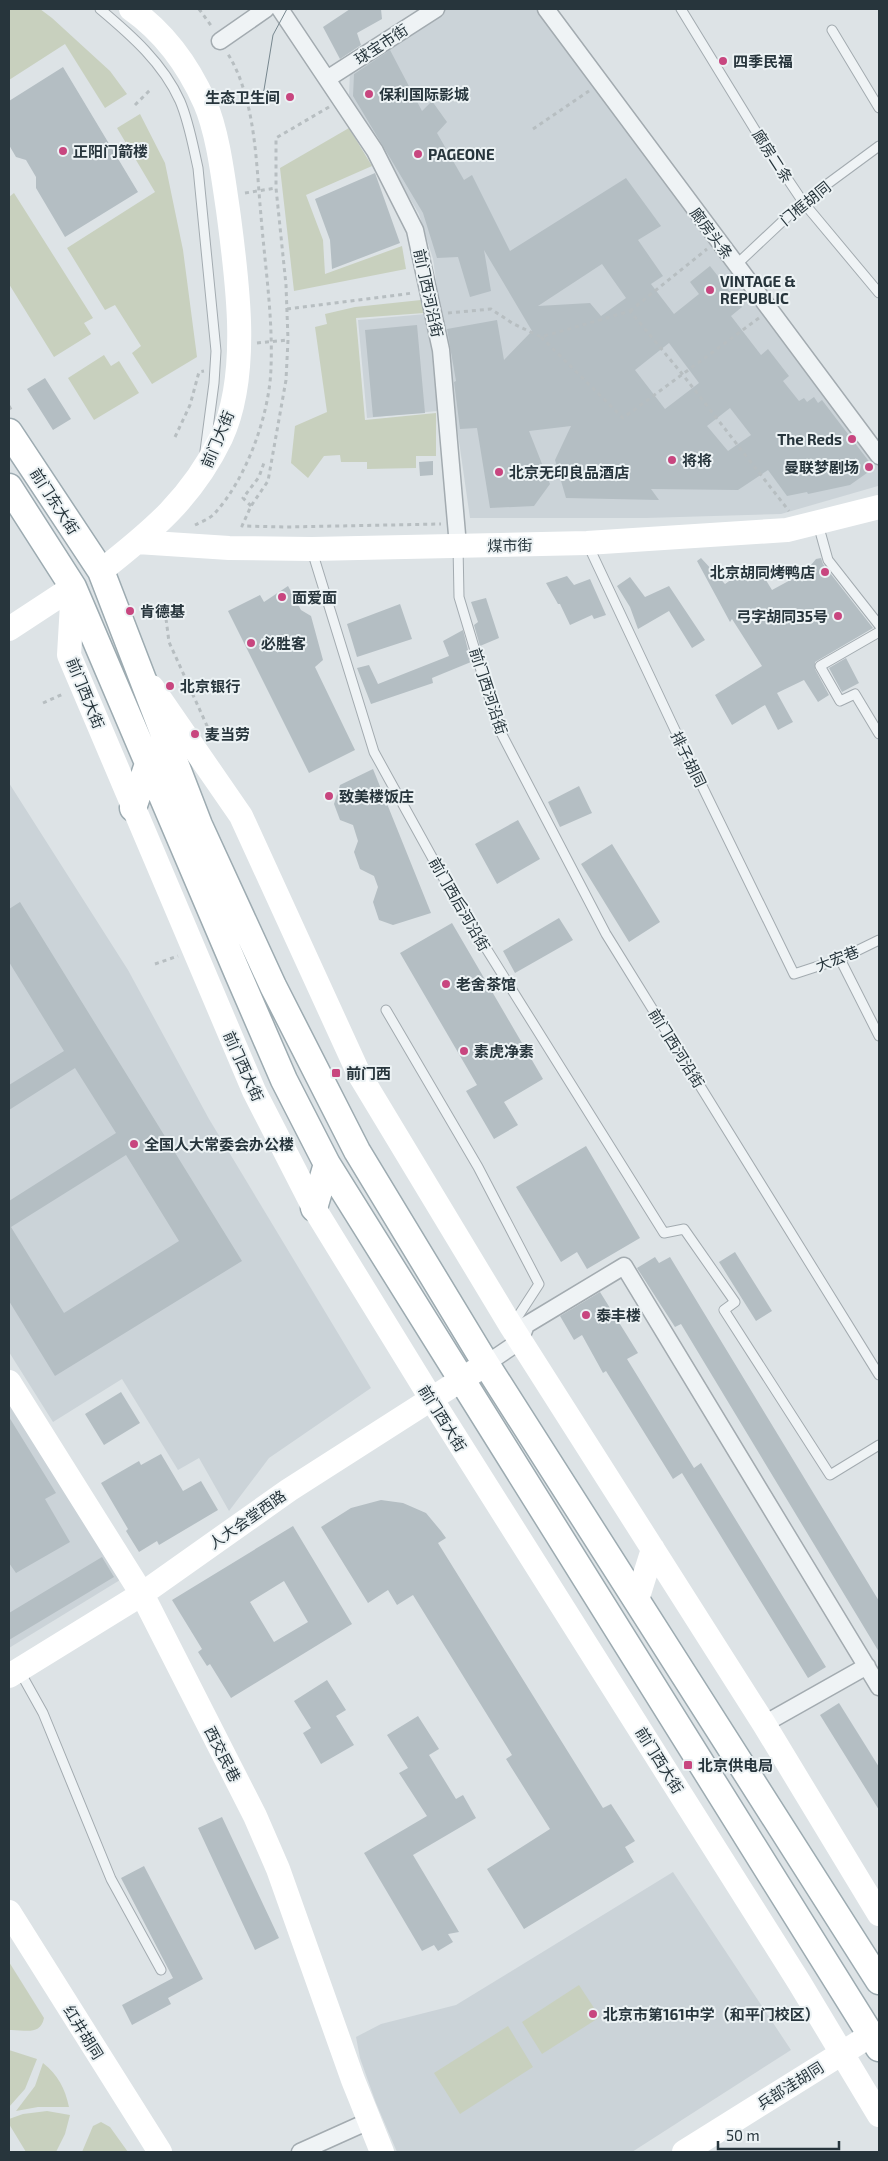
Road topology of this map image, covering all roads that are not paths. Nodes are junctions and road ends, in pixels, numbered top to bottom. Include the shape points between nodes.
1 (100, 9) edge
2 (131, 9) edge
3 (266, 9) edge
4 (280, 9) edge
5 (436, 9) edge
6 (546, 9) edge
7 (681, 9) edge
8 (832, 30) dead end
9 (220, 41) dead end
10 (326, 79) junction
11 (879, 108) edge
12 (879, 146) edge
13 (803, 202) junction
14 (736, 265) junction
15 (879, 293) edge
16 (9, 432) edge
17 (879, 456) edge
18 (202, 473) junction
19 (9, 487) edge
20 (879, 507) edge
21 (810, 526) junction
22 (137, 542) junction
23 (587, 543) junction
24 (458, 546) junction
25 (312, 549) junction
26 (101, 571) junction
27 (73, 588) junction
28 (879, 625) edge
29 (9, 629) edge
30 (879, 632) edge
31 (135, 663) junction
32 (879, 734) edge
33 (148, 764) junction
34 (133, 808) junction
35 (879, 940) edge
36 (840, 958) junction
37 (794, 974) joint
38 (386, 1010) dead end
39 (879, 1036) edge
40 (327, 1164) junction
41 (314, 1208) junction
42 (516, 1334) junction
43 (486, 1364) junction
44 (879, 1375) edge
45 (461, 1381) junction
46 (9, 1382) edge
47 (432, 1400) junction
48 (879, 1444) edge
49 (653, 1549) junction
50 (142, 1594) junction
51 (637, 1600) junction
52 (866, 1666) junction
53 (14, 1673) edge
54 (879, 1687) edge
55 (764, 1724) junction
56 (9, 1912) edge
57 (879, 1914) edge
58 (161, 1970) dead end
59 (879, 1981) edge
60 (875, 2042) edge
61 (841, 2053) junction
62 (879, 2115) edge
63 (369, 2122) junction
64 (160, 2152) edge
65 (300, 2152) edge
66 (382, 2152) edge
67 (684, 2152) edge

1 - 18 lane via 152,56 180,100 198,168 216,352
2 - 18 street, 前门大街 via 168,41 185,64 206,104 222,168 237,281 238,355 234,396 222,436
3 - 9 street
4 - 10 street, 前门西河沿街
5 - 10 street, 球宝市街
6 - 14 street, 廊房头条
7 - 13 lane, 廊房二条
8 - 11 lane
10 - 24 street, 前门西河沿街 via 375,151 415,230 441,350
12 - 13 lane, 门框胡同
13 - 14 lane, 门框胡同
13 - 15 lane, 廊房二条
14 - 17 street, 廊房头条
16 - 26 main road, 前门东大街
18 - 22 street, 前门大街 via 174,509
19 - 27 main road, 前门东大街
20 - 21 street, 煤市街
21 - 23 street, 煤市街
21 - 28 lane via 828,560
22 - 25 street, 煤市街
22 - 26 street, 前门大街
23 - 24 street, 煤市街
23 - 37 lane, 排子胡同
24 - 25 street, 煤市街
24 - 44 lane, 前门西河沿街 via 459,597 498,727 606,934
25 - 48 lane, 前门西后河沿街 via 374,752 454,898 664,1233 684,1229 735,1302 724,1310 830,1475
26 - 27 main road
26 - 31 main road
27 - 29 street
27 - 33 main road, 前门西大街
27 - 34 street, 前门西大街 via 69,655
30 - 32 lane via 820,666 840,701 856,694
31 - 42 street via 241,816 359,1074
31 - 43 main road via 200,824 277,994 357,1150
33 - 34 main road
33 - 40 main road, 前门西大街 via 280,1071
34 - 41 street, 前门西大街 via 254,1091
35 - 36 lane, 大宏巷
36 - 37 lane, 大宏巷
36 - 39 lane
38 - 42 lane via 478,1166 538,1284
40 - 41 main road
40 - 45 main road, 前门西大街
41 - 47 street, 前门西大街
42 - 43 street
42 - 49 street
42 - 52 street via 526,1324 624,1266
43 - 45 street, 人大会堂西路
43 - 51 main road
45 - 47 street, 人大会堂西路
45 - 60 main road, 前门西大街
46 - 50 street, 西交民巷
47 - 50 street, 人大会堂西路 via 289,1490
47 - 61 street, 前门西大街
49 - 51 street
49 - 55 street
50 - 53 street, 人大会堂西路
50 - 63 street, 西交民巷 via 267,1843
51 - 59 main road
52 - 54 street
52 - 55 street
53 - 58 lane via 43,1713 110,1879
55 - 57 street
56 - 64 street, 红井胡同
60 - 61 street, 兵部洼胡同
61 - 62 street, 前门西大街
61 - 67 street, 兵部洼胡同
63 - 65 street
63 - 66 street, 西交民巷

